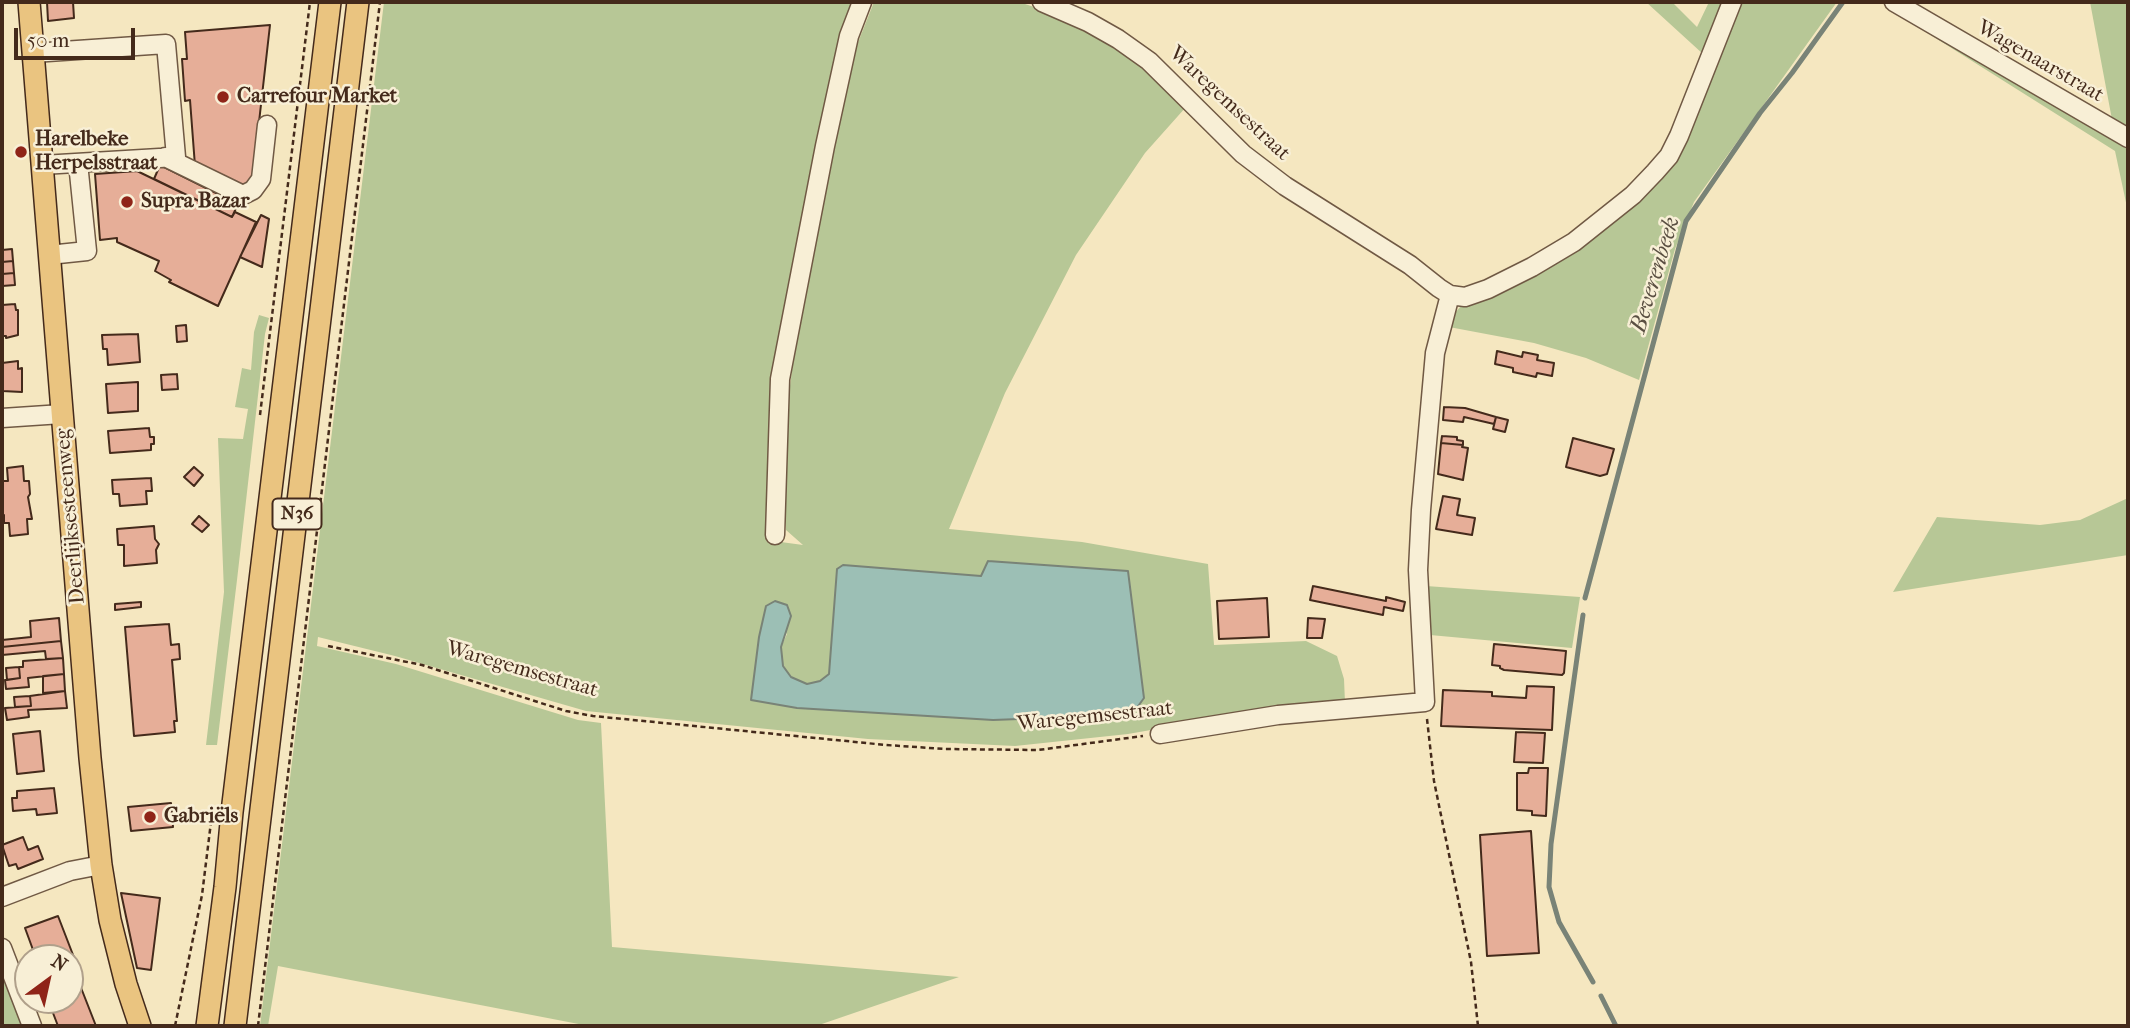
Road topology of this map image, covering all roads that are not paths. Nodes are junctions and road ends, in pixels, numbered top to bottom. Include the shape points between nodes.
1 (29, 2) edge
2 (330, 2) edge
3 (358, 2) edge
4 (862, 2) edge
5 (1042, 2) edge
6 (1732, 2) edge
7 (1894, 2) edge
8 (33, 53) junction
9 (267, 125) dead end
10 (2128, 138) edge
11 (164, 157) junction
12 (78, 163) junction
13 (42, 165) junction
14 (49, 255) junction
15 (1450, 295) junction
16 (62, 414) junction
17 (2, 418) edge
18 (775, 535) dead end
19 (1160, 734) road end
20 (102, 865) junction
21 (2, 897) edge
22 (2, 948) edge
23 (205, 1020) edge
24 (32, 1026) edge
25 (140, 1026) edge
26 (234, 1026) edge

1 - 8 main road, Deerlijksesteenweg
2 - 23 main road, N36
3 - 26 main road, N36
4 - 18 street via 849,36 827,134 780,379
5 - 15 street, Waregemsestraat via 1088,22 1149,61 1243,154
6 - 15 street via 1669,156 1633,195 1597,226 1532,267 1465,297
7 - 10 street, Wagenaarstraat
8 - 11 street via 166,44 176,157
8 - 13 main road, Deerlijksesteenweg
9 - 11 street via 261,179 243,195
11 - 12 street
12 - 13 street
12 - 14 street via 87,251
13 - 14 main road, Deerlijksesteenweg
14 - 16 main road, Deerlijksesteenweg
15 - 19 street, Waregemsestraat via 1435,353 1421,510 1418,570 1425,702 1278,715
16 - 17 street
16 - 20 main road, Deerlijksesteenweg
20 - 21 street via 70,871
20 - 25 main road, Deerlijksesteenweg via 110,920
22 - 24 street

